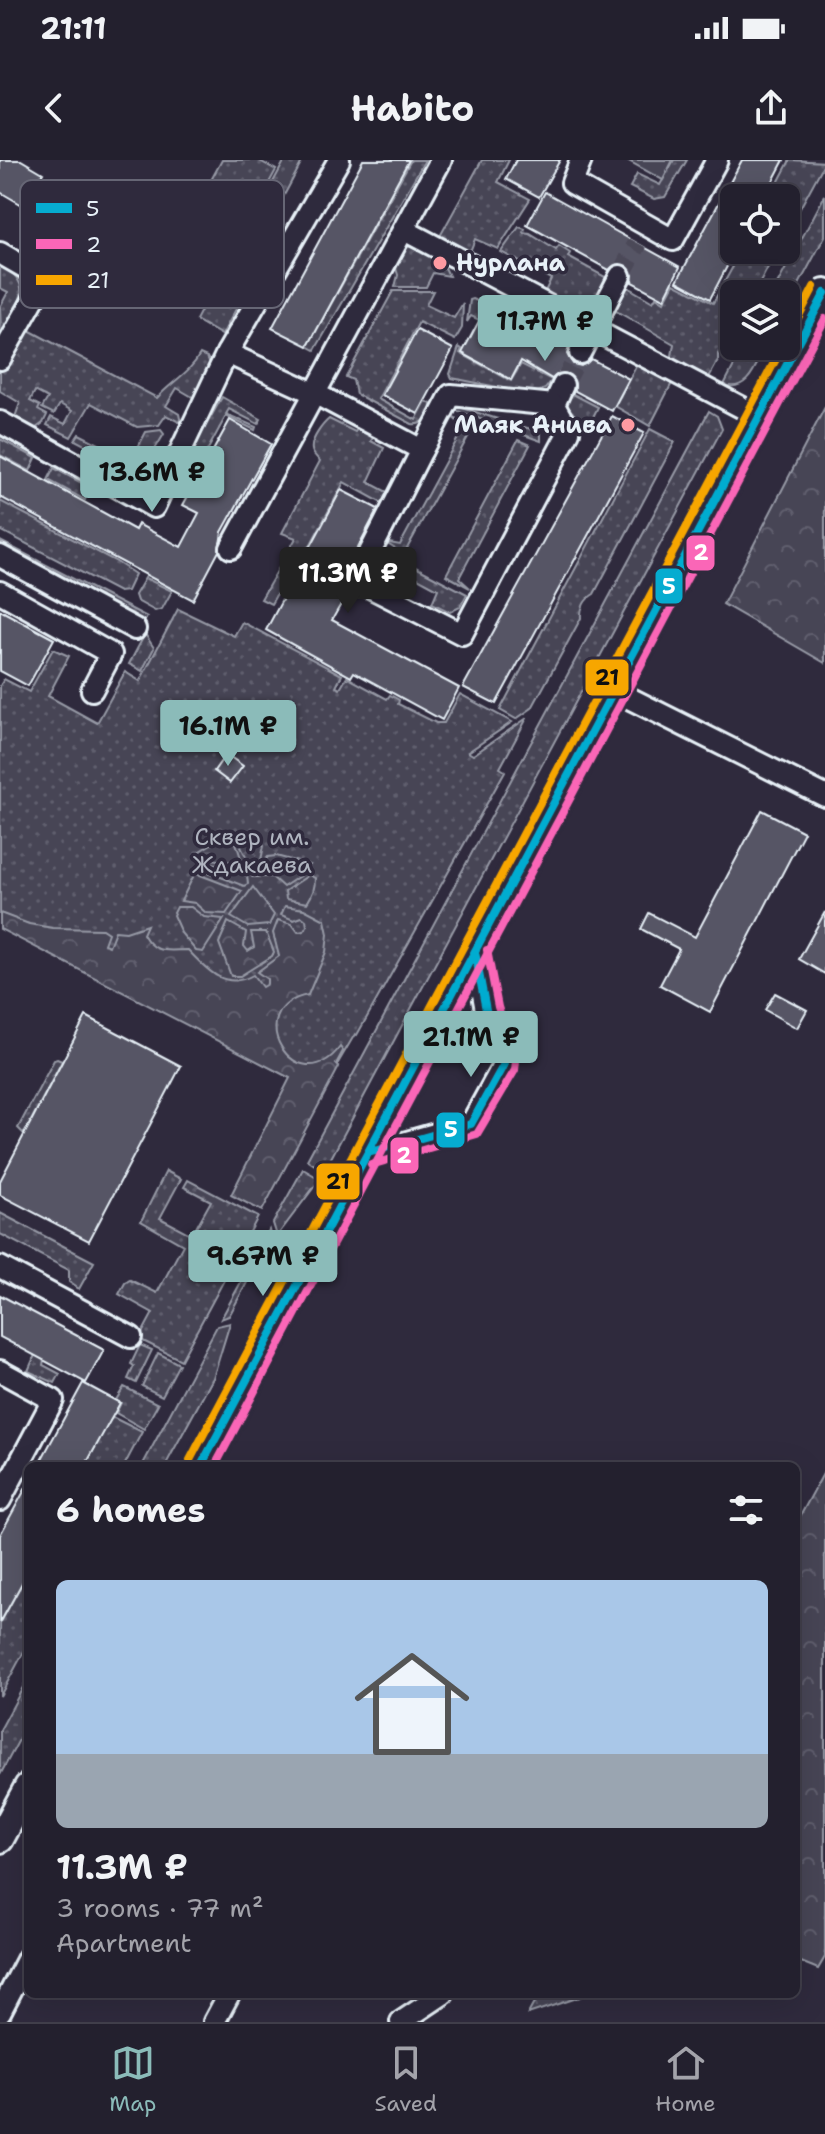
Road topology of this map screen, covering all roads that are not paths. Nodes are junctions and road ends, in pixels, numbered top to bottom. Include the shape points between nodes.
1 (339, 160) edge
2 (441, 160) edge
3 (581, 160) edge
4 (717, 160) edge
5 (648, 224) junction
6 (404, 230) junction
7 (638, 243) tunnel mouth
8 (0, 253) edge
9 (284, 255) edge
10 (20, 265) edge
11 (620, 276) tunnel mouth
12 (825, 293) edge
13 (29, 308) edge
14 (253, 308) edge
15 (593, 329) junction
16 (227, 353) junction
17 (580, 353) tunnel mouth
18 (0, 359) edge
19 (563, 385) tunnel mouth
20 (316, 394) junction
21 (554, 405) junction
22 (758, 416) junction
23 (0, 422) edge
24 (422, 450) junction
25 (231, 548) dead end
26 (0, 556) edge
27 (0, 592) edge
28 (135, 629) dead end
29 (92, 690) dead end
30 (613, 690) junction
31 (825, 796) edge
32 (475, 952) junction
33 (368, 1153) junction
34 (0, 1267) edge
35 (131, 1337) dead end
36 (0, 1371) edge
37 (203, 1462) edge
38 (0, 1500) edge
39 (24, 1794) edge
40 (0, 1839) edge
41 (24, 1966) edge
42 (227, 1998) edge
43 (437, 1998) edge
44 (0, 2012) edge
45 (214, 2022) edge
46 (401, 2022) edge

1 - 9 street
2 - 6 street
3 - 5 street via 572,183
4 - 5 street via 673,240
5 - 7 street
6 - 15 street
6 - 20 street
8 - 10 street
11 - 15 street
12 - 22 main road
13 - 18 street
14 - 16 street
15 - 17 street
15 - 22 street
16 - 20 street
16 - 23 street via 154,507
19 - 21 street
20 - 24 street
20 - 25 street
21 - 24 street via 451,395
21 - 24 street via 569,432 462,634 356,580
22 - 30 main road
26 - 28 street
27 - 29 street via 111,654
30 - 31 street
30 - 32 main road
32 - 33 main road
32 - 33 street via 504,1064 471,1124
33 - 37 main road
34 - 35 street
36 - 38 street via 53,1400
39 - 40 main road
41 - 44 street
42 - 45 street
43 - 46 street

